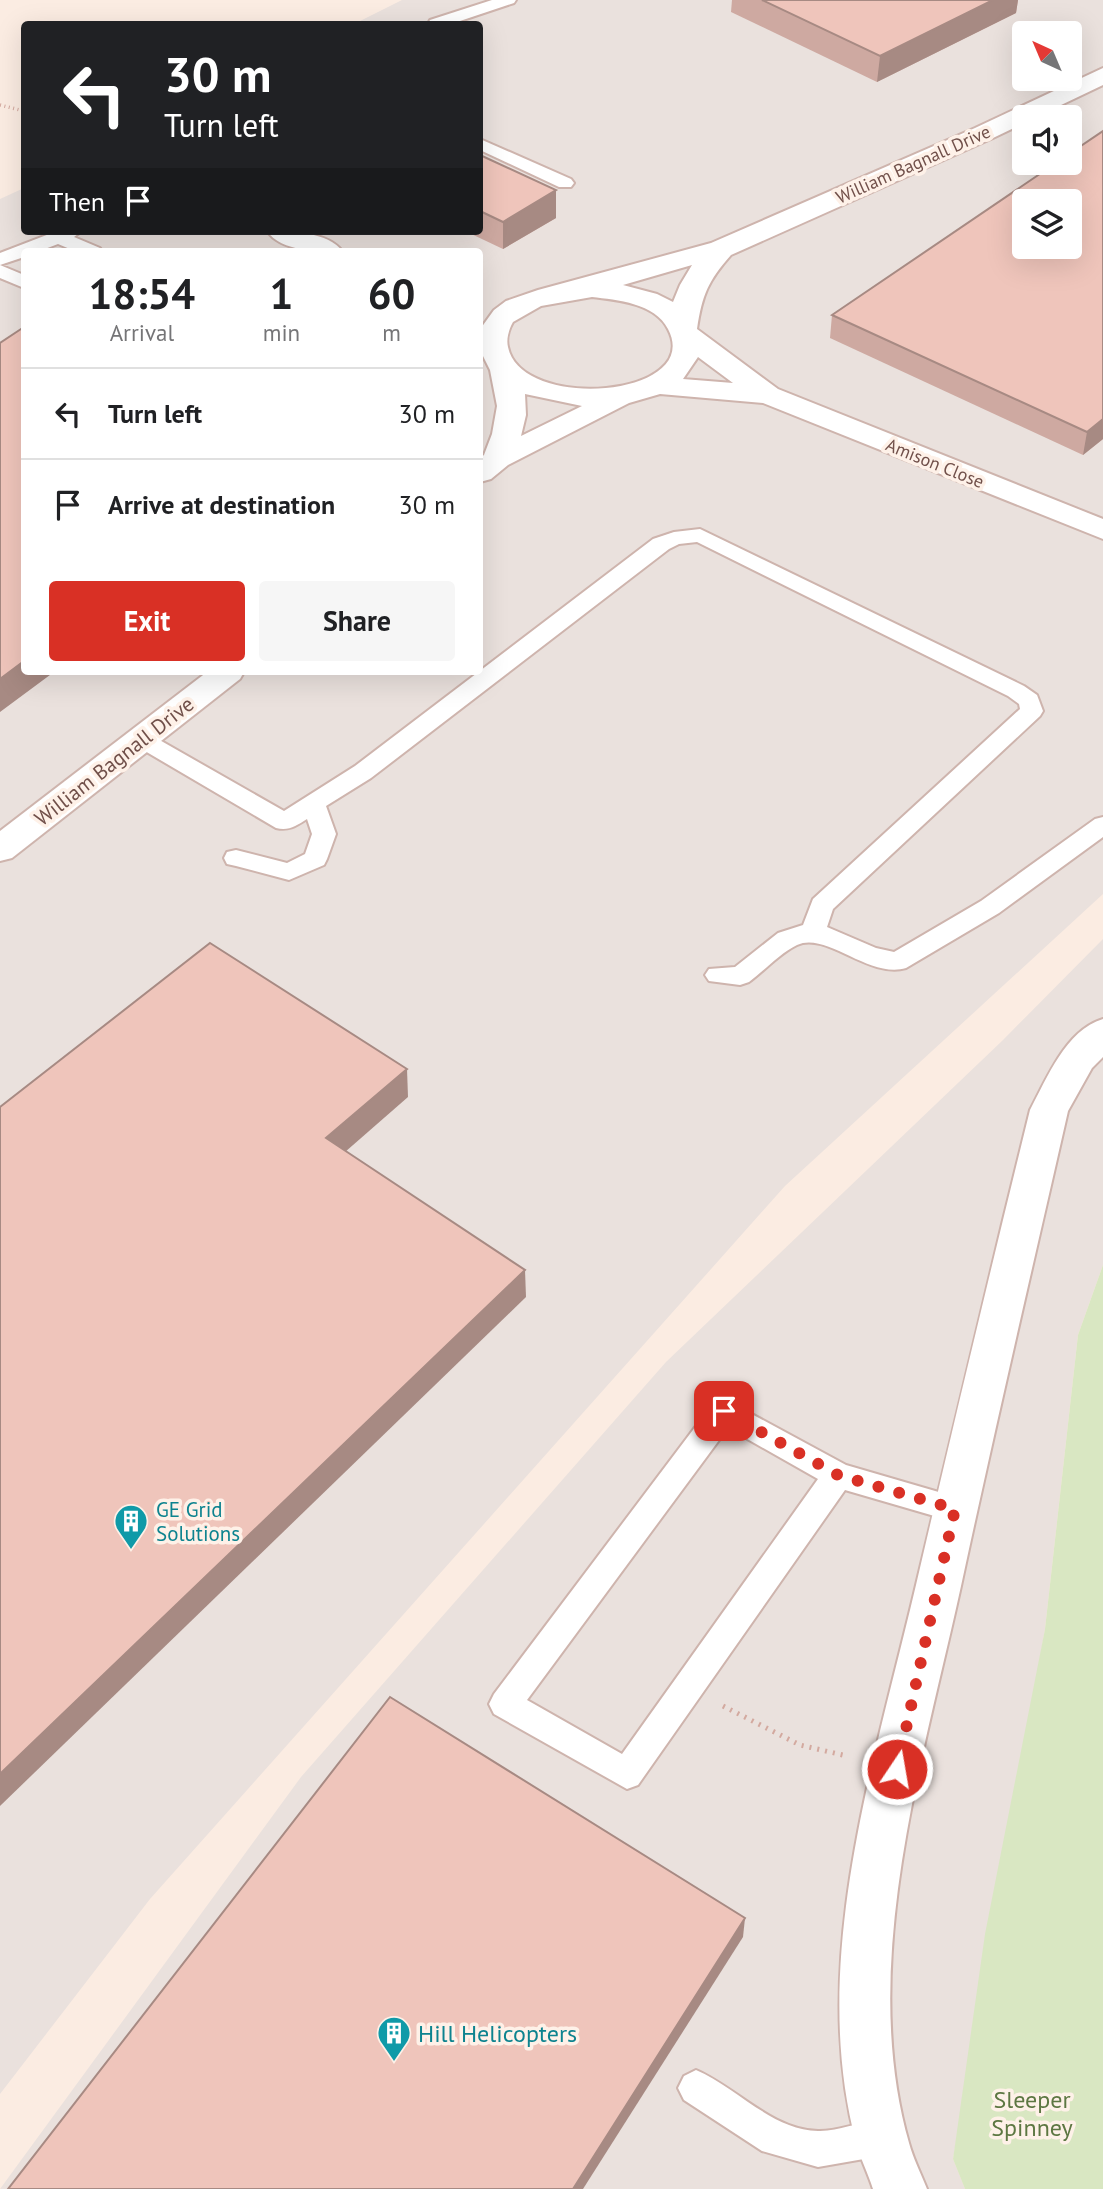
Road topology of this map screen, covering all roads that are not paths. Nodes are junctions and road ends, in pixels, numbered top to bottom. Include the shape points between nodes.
1 (508, 0) edge
2 (445, 21) edge
3 (1103, 75) edge
4 (483, 145) edge
5 (565, 183) dead end
6 (67, 235) edge
7 (289, 235) edge
8 (32, 248) edge
9 (87, 248) edge
10 (319, 248) edge
11 (720, 250) junction
12 (21, 252) edge
13 (0, 260) edge
14 (0, 271) edge
15 (21, 281) edge
16 (574, 290) junction
17 (539, 297) junction
18 (483, 298) dead end
19 (684, 331) junction
20 (492, 354) edge
21 (642, 389) junction
22 (768, 396) junction
23 (488, 466) edge
24 (1103, 530) edge
25 (224, 675) edge
26 (141, 740) junction
27 (313, 803) junction
28 (1103, 825) edge
29 (0, 849) edge
30 (236, 859) dead end
31 (813, 931) junction
32 (718, 975) dead end
33 (1103, 1033) edge
34 (838, 1475) junction
35 (955, 1509) junction
36 (696, 2088) dead end
37 (881, 2138) junction
38 (900, 2189) edge

1 - 2 lane
3 - 11 street, William Bagnall Drive
4 - 5 lane
6 - 8 lane
6 - 9 lane
7 - 10 street
11 - 16 street, William Bagnall Drive
11 - 19 street, William Bagnall Drive via 687,296
12 - 13 lane
14 - 15 lane
16 - 17 street
16 - 19 street via 620,292 645,299 669,312
17 - 18 street
17 - 20 street via 501,320 492,336
19 - 21 street via 688,347 679,368
19 - 22 street, Amison Close
20 - 21 street via 523,383 549,393 610,397
20 - 23 street via 514,401 512,418
21 - 22 street, Amison Close
21 - 23 street
22 - 24 street, Amison Close
25 - 26 street, William Bagnall Drive
26 - 27 lane via 284,822
26 - 29 street, William Bagnall Drive
27 - 30 lane via 324,834 315,859 289,872
27 - 31 lane via 436,718 660,544 700,535 1029,700 1032,711 822,905
28 - 31 lane via 990,907 897,962 870,956
31 - 32 lane via 787,939 740,976
33 - 35 street via 1079,1058 1049,1110
34 - 34 lane via 627,1774 505,1704 724,1411
34 - 35 lane
35 - 37 street via 877,1861 865,1977 867,2045
36 - 37 lane via 775,2138 818,2150
37 - 38 street

